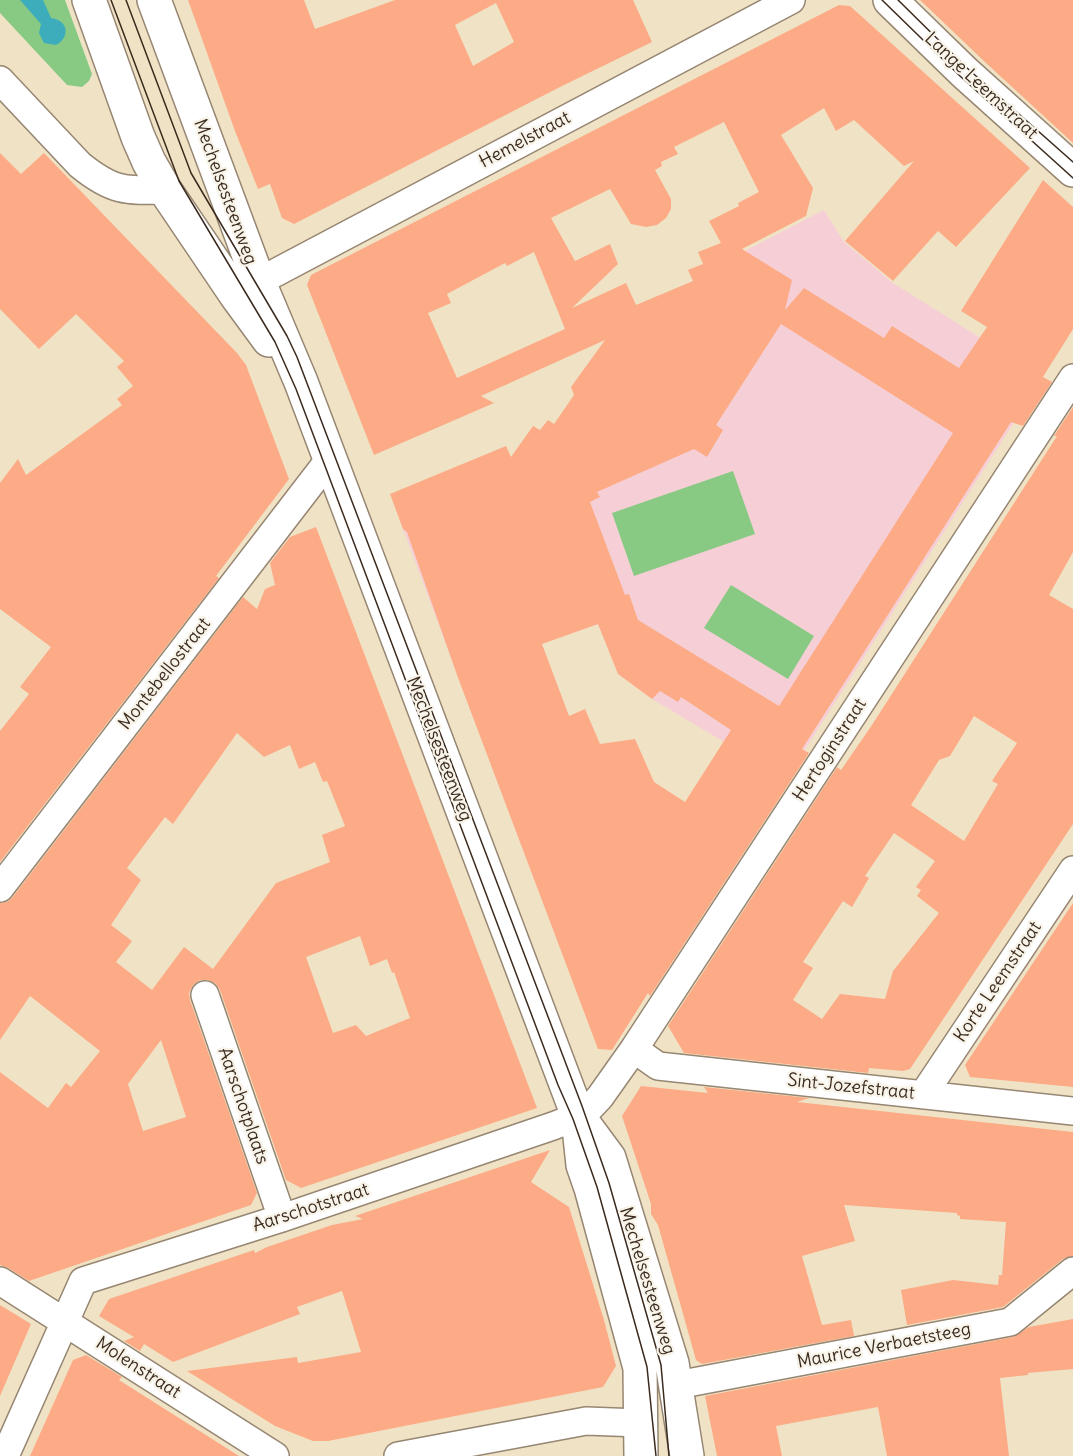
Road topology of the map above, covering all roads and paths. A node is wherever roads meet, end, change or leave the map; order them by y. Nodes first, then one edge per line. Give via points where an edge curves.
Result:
1 (89, 0) edge
2 (154, 0) edge
3 (791, 0) edge
4 (890, 0) edge
5 (0, 80) edge
6 (1073, 170) edge
7 (165, 190) junction
8 (247, 287) junction
9 (1073, 378) edge
10 (329, 460) junction
11 (1073, 870) edge
12 (0, 888) edge
13 (205, 995) dead end
14 (634, 1049) junction
15 (923, 1095) junction
16 (1073, 1111) edge
17 (578, 1116) junction
18 (282, 1218) junction
19 (1073, 1271) edge
20 (0, 1281) edge
21 (64, 1320) junction
22 (677, 1385) junction
23 (640, 1423) junction
24 (4, 1456) edge
25 (275, 1456) edge
26 (398, 1456) edge
27 (641, 1456) edge
28 (687, 1456) edge

1 - 7 main road, Mechelsesteenweg via 138,137
2 - 8 main road, Mechelsesteenweg
3 - 8 street, Hemelstraat
4 - 6 main road, Lange Leemstraat
5 - 7 street via 94,176 128,191
7 - 8 main road, Mechelsesteenweg
8 - 10 main road, Mechelsesteenweg via 301,382
9 - 14 street, Hertoginstraat
10 - 12 street, Montebellostraat
10 - 17 main road, Mechelsesteenweg
11 - 15 street, Korte Leemstraat
13 - 18 street, Aarschotplaats
14 - 15 street, Sint-Jozefstraat via 658,1066
14 - 17 street, Hertoginstraat via 600,1097
15 - 16 street, Sint-Jozefstraat
17 - 18 street, Aarschotstraat
17 - 22 main road, Mechelsesteenweg via 609,1158
17 - 23 main road, Mechelsesteenweg via 583,1165 640,1368
18 - 21 street, Aarschotstraat via 83,1281
19 - 22 street, Maurice Verbaetsteeg via 1010,1322
20 - 21 street, Molenstraat
21 - 24 street, Aarschotstraat
21 - 25 street, Molenstraat
22 - 28 main road, Mechelsesteenweg
23 - 26 street via 586,1421
23 - 27 main road, Mechelsesteenweg

